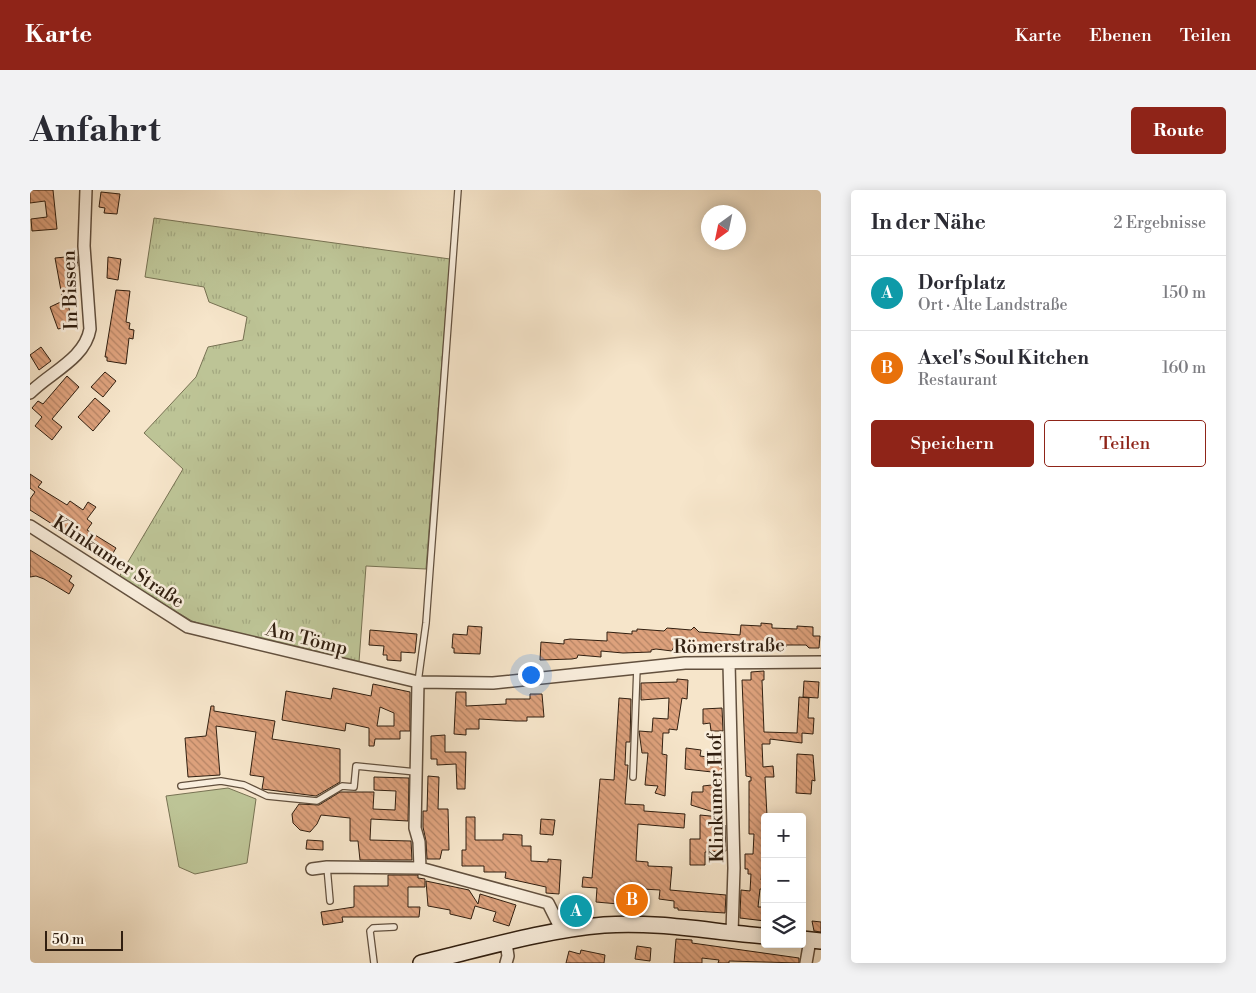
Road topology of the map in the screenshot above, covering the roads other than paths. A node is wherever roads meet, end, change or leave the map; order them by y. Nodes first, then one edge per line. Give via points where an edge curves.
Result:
1 (86, 190) edge
2 (458, 190) edge
3 (30, 393) edge
4 (30, 526) edge
5 (188, 627) joint
6 (821, 662) edge
7 (729, 663) junction
8 (637, 667) junction
9 (418, 682) junction
10 (416, 772) junction
11 (633, 777) dead end
12 (182, 786) dead end
13 (327, 867) junction
14 (420, 868) junction
15 (312, 869) dead end
16 (330, 901) dead end
17 (394, 927) dead end
18 (562, 932) junction
19 (732, 933) junction
20 (761, 936) edge
21 (811, 940) edge
22 (506, 943) junction
23 (374, 963) edge
24 (421, 963) edge
25 (506, 963) edge
26 (806, 963) edge

1 - 3 street, In Bissen via 84,246 88,340 77,354
2 - 9 lane
4 - 5 street, Klinkumer Straße
5 - 9 street, Am Tömp
6 - 7 street, Römerstraße
7 - 8 street, Römerstraße
7 - 19 street, Klinkumer Hof via 734,868
8 - 9 street, Römerstraße via 493,683
8 - 11 lane
9 - 10 street
10 - 12 lane via 356,766 354,787 342,786 317,801 267,796 244,785 221,781
10 - 14 street via 415,828
13 - 14 street
13 - 15 street
13 - 16 lane
14 - 18 street via 548,904
17 - 23 lane via 370,931
18 - 19 main road via 624,924
18 - 22 main road
19 - 20 main road
21 - 26 street
22 - 24 main road
22 - 25 street

